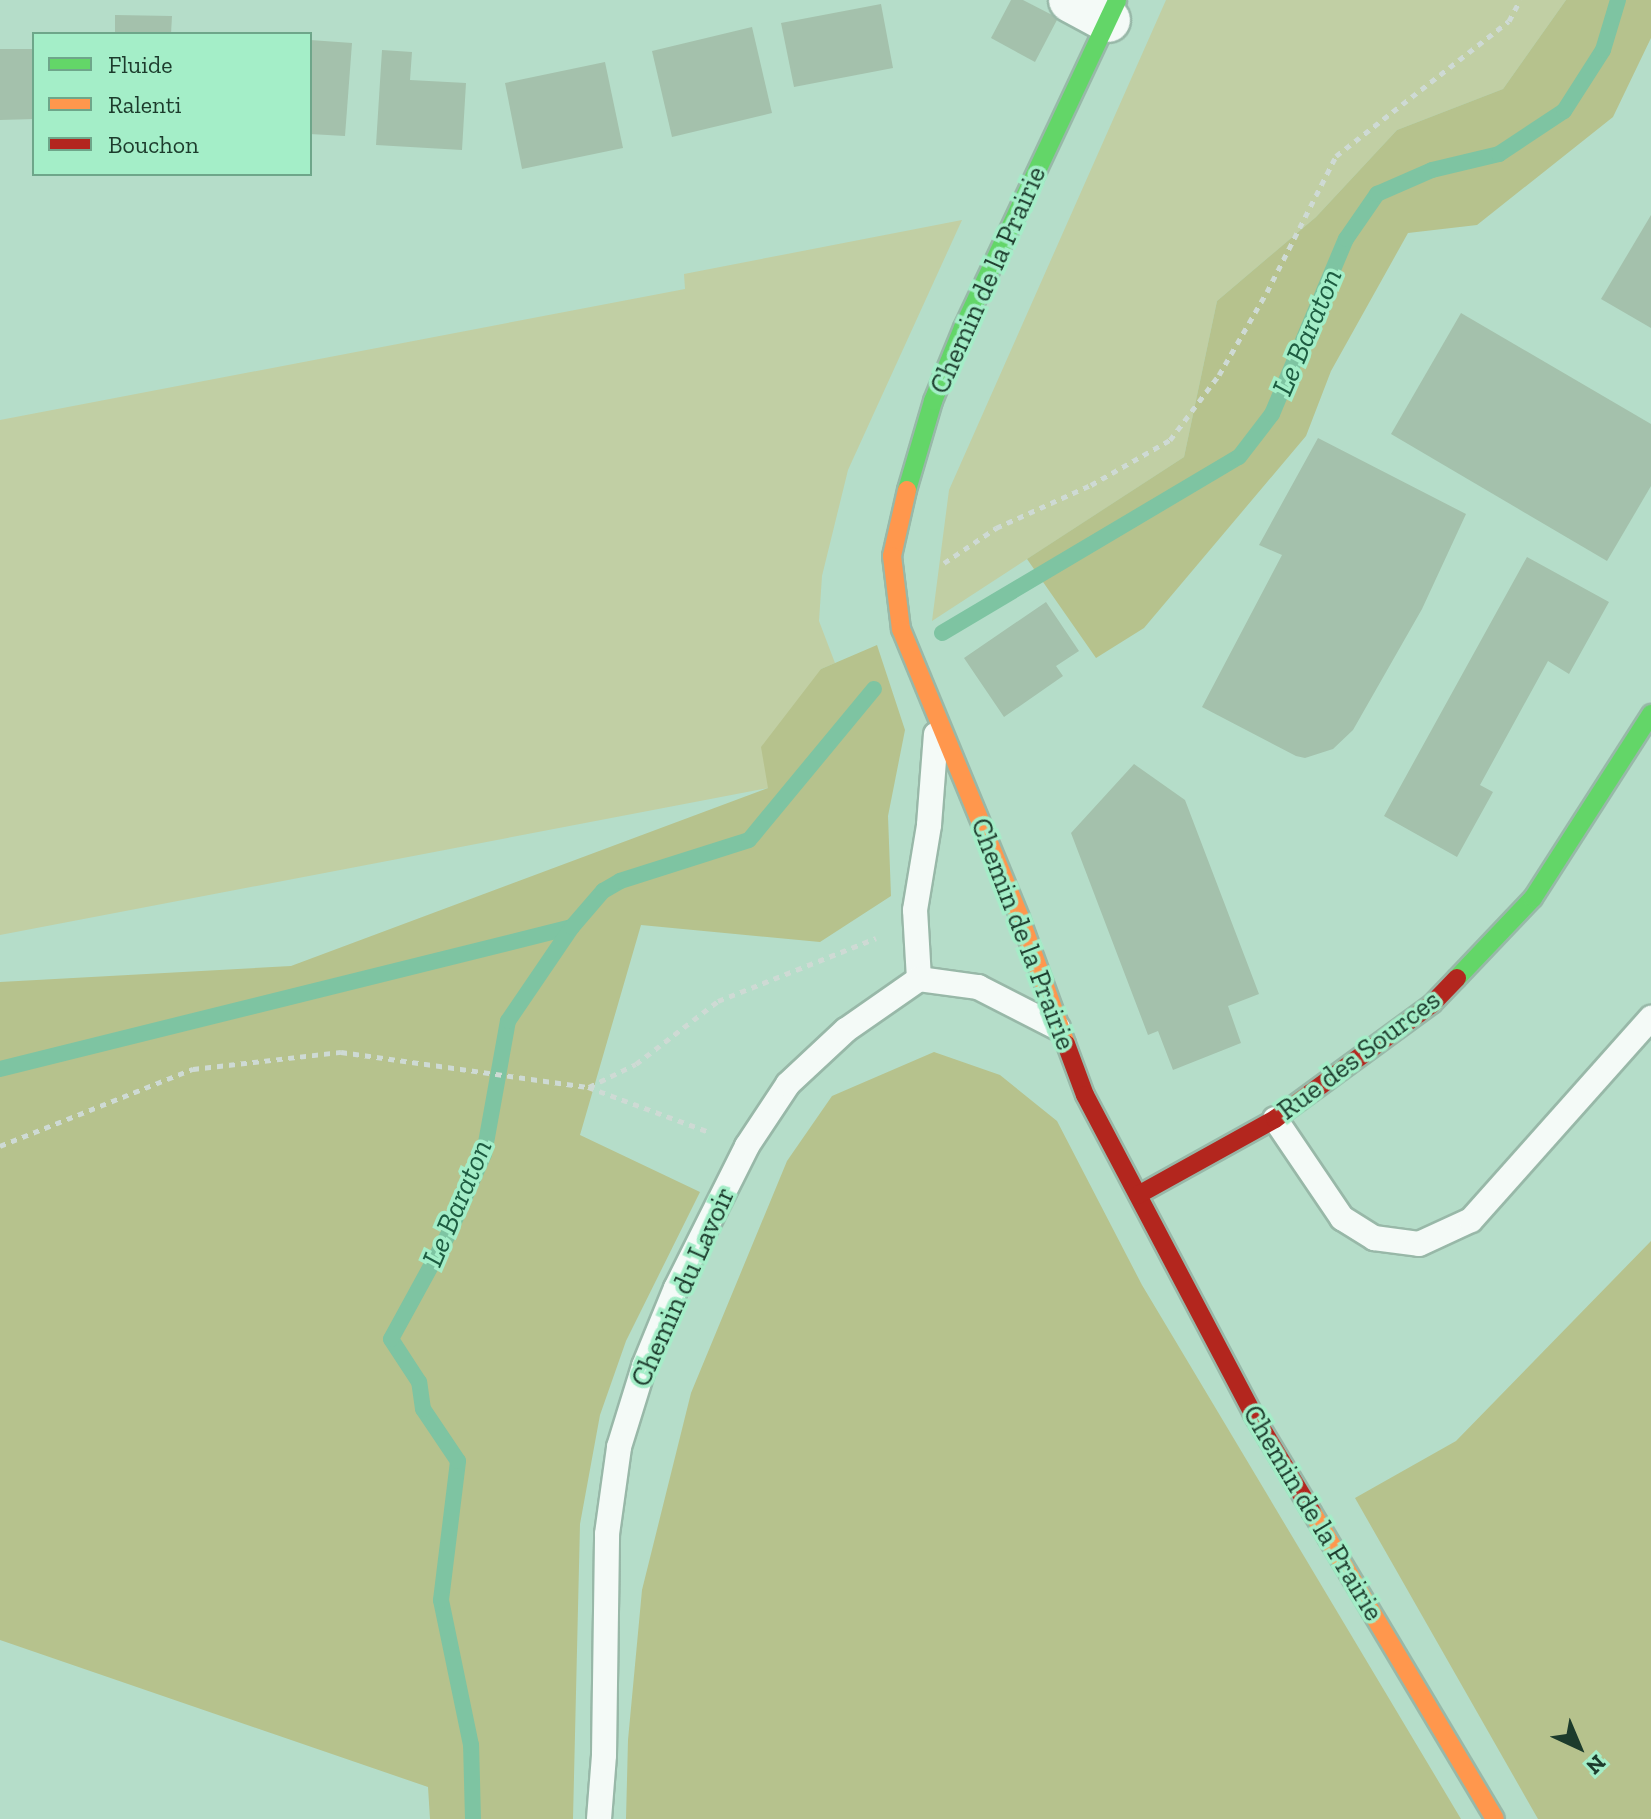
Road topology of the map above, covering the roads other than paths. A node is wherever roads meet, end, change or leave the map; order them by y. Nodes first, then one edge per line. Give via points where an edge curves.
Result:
1 (1099, 7) edge
2 (937, 711) junction
3 (1651, 714) edge
4 (919, 979) junction
5 (1651, 1018) edge
6 (1058, 1028) junction
7 (1275, 1119) junction
8 (1138, 1195) junction
9 (599, 1819) edge
10 (1495, 1819) edge

1 - 2 street, Chemin de la Prairie via 933,401 897,523 892,556 895,595 909,652
2 - 4 lane via 929,825 915,910
2 - 6 street, Chemin de la Prairie
3 - 7 street, Rue des Sources via 1533,898 1432,1004
4 - 6 lane via 978,987
4 - 9 lane, Chemin du Lavoir via 846,1030 788,1084 747,1146 676,1288 644,1366 619,1447 607,1534
5 - 7 lane via 1471,1220 1419,1244 1374,1238 1342,1218
6 - 8 street, Chemin de la Prairie via 1085,1095
7 - 8 street, Rue des Sources
8 - 10 street, Chemin de la Prairie via 1253,1414

